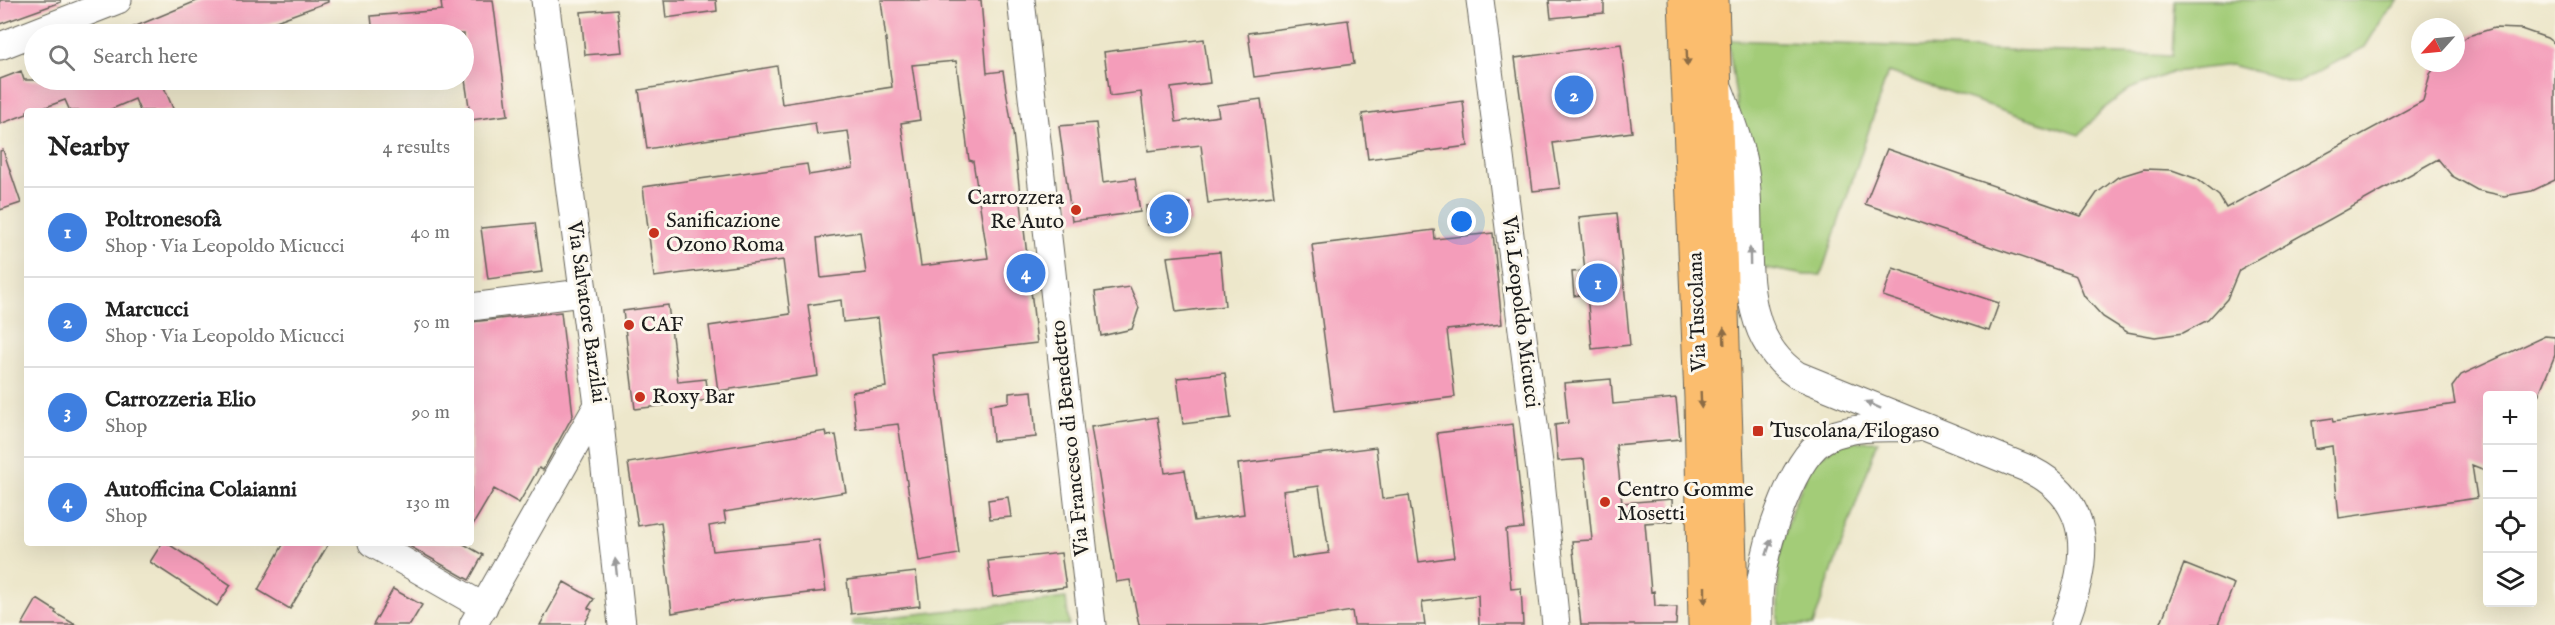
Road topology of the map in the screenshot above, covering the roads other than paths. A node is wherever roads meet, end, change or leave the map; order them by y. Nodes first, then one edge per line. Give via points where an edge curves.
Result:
1 (118, 0) edge
2 (545, 0) edge
3 (1021, 0) edge
4 (1480, 0) edge
5 (1685, 0) edge
6 (1712, 0) edge
7 (56, 24) edge
8 (24, 37) edge
9 (0, 46) edge
10 (1715, 79) junction
11 (582, 293) junction
12 (474, 307) edge
13 (598, 405) junction
14 (1926, 429) junction
15 (376, 546) edge
16 (478, 616) edge
17 (622, 625) edge
18 (1092, 625) edge
19 (1556, 625) edge
20 (1705, 625) edge
21 (1732, 625) edge
22 (1759, 625) edge
23 (2064, 625) edge

1 - 7 street
2 - 11 street, Via Salvatore Barzilai
3 - 18 street, Via Francesco di Benedetto
4 - 19 street, Via Leopoldo Micucci
5 -> 20 main road, Via Tuscolana via 1701,398
6 - 10 main road, Via Tuscolana
8 - 9 street
14 -> 10 street via 1797,375 1768,347 1751,297 1743,160
21 -> 10 main road, Via Tuscolana
11 - 12 street
11 - 13 street, Via Salvatore Barzilai
13 - 16 street
17 -> 13 street, Via Salvatore Barzilai
22 -> 14 street via 1760,579 1765,561 1790,485 1809,452 1823,440 1850,430
14 - 23 street via 2042,475 2064,497 2080,528 2084,554
15 - 16 street

